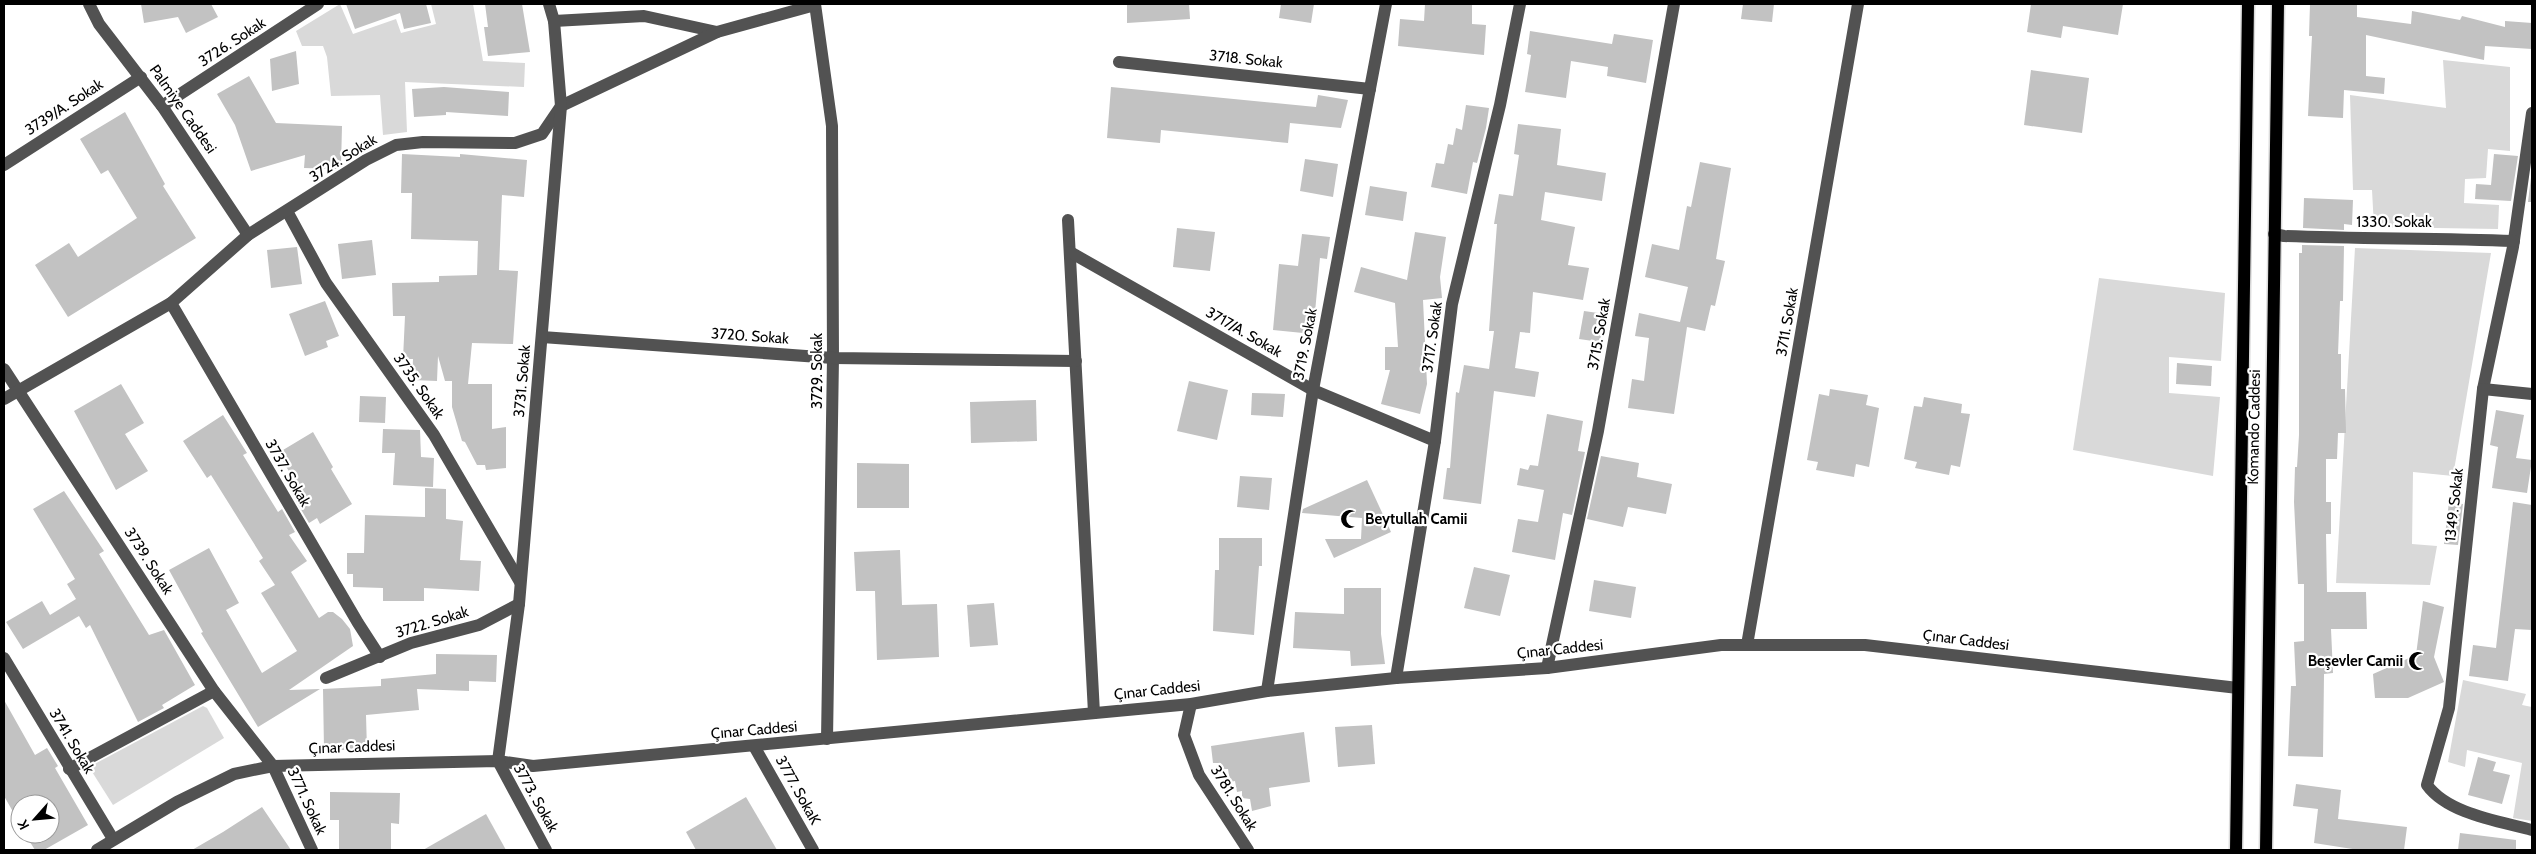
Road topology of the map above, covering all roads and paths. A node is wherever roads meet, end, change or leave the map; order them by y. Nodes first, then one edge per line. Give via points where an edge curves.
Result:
1 (89, 4) edge
2 (318, 4) edge
3 (549, 4) edge
4 (815, 4) edge
5 (1386, 4) edge
6 (1520, 4) edge
7 (1674, 4) edge
8 (1858, 4) edge
9 (2248, 4) edge
10 (2278, 4) edge
11 (554, 20) junction
12 (717, 32) junction
13 (1119, 62) dead end
14 (141, 77) junction
15 (1370, 89) junction
16 (162, 106) junction
17 (561, 106) junction
18 (2532, 113) edge
19 (4, 165) edge
20 (287, 211) junction
21 (1068, 220) dead end
22 (248, 234) junction
23 (2274, 234) junction
24 (2514, 241) junction
25 (1070, 252) junction
26 (171, 303) junction
27 (542, 337) junction
28 (833, 358) junction
29 (1076, 361) junction
30 (4, 370) edge
31 (2483, 389) junction
32 (18, 390) junction
33 (1312, 390) junction
34 (2532, 394) edge
35 (4, 399) edge
36 (1436, 441) junction
37 (520, 582) junction
38 (519, 604) junction
39 (1747, 645) junction
40 (380, 657) junction
41 (4, 658) edge
42 (1547, 668) junction
43 (326, 678) dead end
44 (1396, 678) junction
45 (2238, 688) junction
46 (214, 691) junction
47 (1267, 692) junction
48 (1191, 704) junction
49 (1094, 713) junction
50 (827, 739) junction
51 (754, 746) junction
52 (498, 761) junction
53 (273, 766) junction
54 (69, 769) junction
55 (2532, 830) edge
56 (113, 840) junction
57 (97, 850) edge
58 (312, 850) edge
59 (546, 850) edge
60 (813, 850) edge
61 (1248, 850) edge
62 (2236, 850) edge
63 (2266, 850) edge

1 - 14 street, Palmiye Caddesi via 100,24
2 - 16 street, 3726. Sokak
3 - 11 street, 3731. Sokak
4 - 12 street
4 - 28 street, 3729. Sokak via 832,126
5 - 15 street, 3719. Sokak
6 - 36 street, 3717. Sokak via 1500,105 1452,304
7 - 42 street, 3715. Sokak via 1598,431
8 - 39 street, 3711. Sokak
9 - 45 main road, Komando Caddesi
10 - 23 main road, Komando Caddesi
11 - 12 street via 644,16
11 - 17 street, 3731. Sokak
12 - 17 street
13 - 15 street, 3718. Sokak
14 - 16 street, Palmiye Caddesi
14 - 19 street, 3739/A. Sokak
15 - 33 street, 3719. Sokak
16 - 22 street, Palmiye Caddesi
17 - 20 street, 3724. Sokak via 542,134 515,143 423,142 396,145 366,160
17 - 27 street, 3731. Sokak
18 - 24 street, 1349. Sokak
20 - 22 street, 3724. Sokak
20 - 37 street, 3735. Sokak via 326,282 434,436
21 - 25 street
22 - 26 street, 3724. Sokak
23 - 24 street, 1330. Sokak via 2382,240
23 - 63 main road, Komando Caddesi
24 - 31 street, 1349. Sokak
25 - 29 street
25 - 33 street, 3717/A. Sokak
26 - 32 street, 3724. Sokak
26 - 40 street, 3737. Sokak
27 - 28 street, 3720. Sokak
27 - 37 street, 3731. Sokak
28 - 29 street, 3720. Sokak
28 - 50 street, 3729. Sokak
29 - 49 street
30 - 32 street, 3739. Sokak
31 - 34 street
31 - 55 street, 1349. Sokak via 2449,708 2427,785 2435,796 2474,815
32 - 35 street, 3724. Sokak
32 - 46 street, 3739. Sokak
33 - 36 street, 3717/A. Sokak
33 - 47 street, 3719. Sokak
36 - 44 street, 3717. Sokak
37 - 38 street, 3731. Sokak
38 - 40 street, 3722. Sokak via 479,625 411,643
38 - 52 street, 3731. Sokak
39 - 42 street, Çınar Caddesi via 1720,645
39 - 45 street, Çınar Caddesi via 1865,645
40 - 43 street, 3722. Sokak
41 - 54 street, 3741. Sokak
42 - 44 street, Çınar Caddesi
44 - 47 street, Çınar Caddesi
45 - 62 main road, Komando Caddesi
46 - 53 street, 3739. Sokak
46 - 54 street
47 - 48 street, Çınar Caddesi
48 - 49 street, Çınar Caddesi
48 - 61 street, 3781. Sokak via 1184,735 1199,775
49 - 50 street, Çınar Caddesi
50 - 51 street, Çınar Caddesi
51 - 52 street, Çınar Caddesi via 533,766
51 - 60 street, 3777. SokaK
52 - 53 street, Çınar Caddesi
52 - 59 street, 3773. Sokak
53 - 56 street, Çınar Caddesi via 234,774 177,802
53 - 58 street, 3771. Sokak
54 - 56 street, 3741. Sokak
56 - 57 street, Çınar Caddesi

